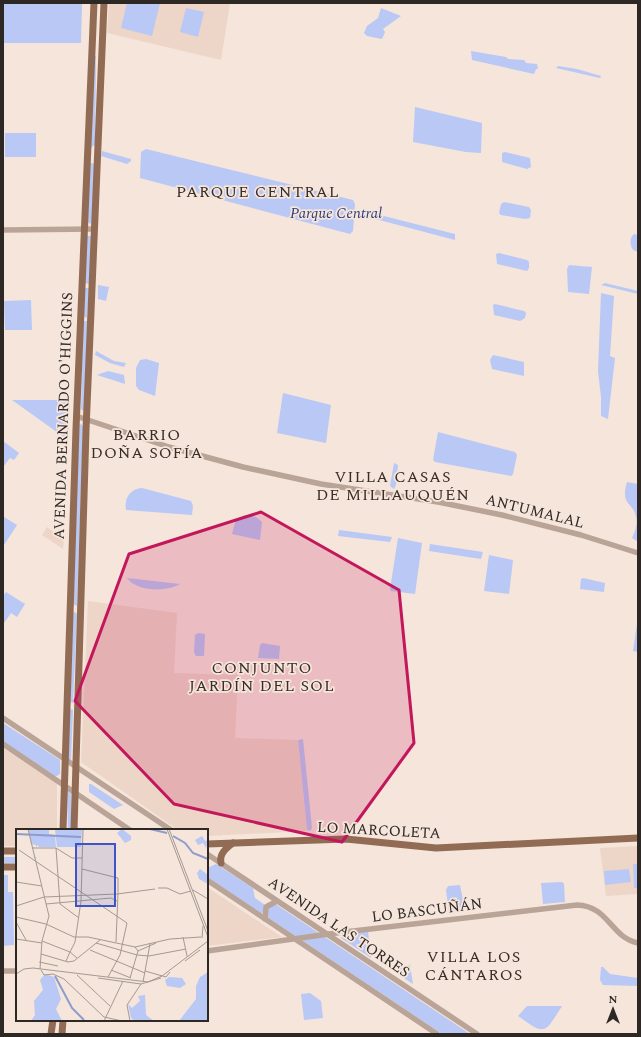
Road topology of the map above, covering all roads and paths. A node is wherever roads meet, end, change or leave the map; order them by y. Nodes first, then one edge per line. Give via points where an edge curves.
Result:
1 (94, 3) edge
2 (104, 3) edge
3 (91, 53) junction
4 (101, 63) junction
5 (3, 230) edge
6 (84, 230) junction
7 (94, 230) junction
8 (82, 284) junction
9 (92, 290) junction
10 (80, 318) junction
11 (90, 319) junction
12 (76, 416) junction
13 (86, 419) junction
14 (638, 552) edge
15 (69, 612) junction
16 (80, 612) junction
17 (67, 672) junction
18 (78, 672) junction
19 (3, 718) edge
20 (3, 744) edge
21 (64, 759) junction
22 (74, 766) junction
23 (64, 784) junction
24 (74, 791) junction
25 (63, 829) edge
26 (74, 829) edge
27 (129, 829) edge
28 (169, 829) edge
29 (638, 838) edge
30 (235, 843) junction
31 (209, 845) edge
32 (3, 851) edge
33 (16, 851) edge
34 (208, 855) edge
35 (221, 863) junction
36 (3, 867) edge
37 (16, 867) edge
38 (208, 881) edge
39 (277, 901) junction
40 (265, 919) junction
41 (327, 934) junction
42 (296, 939) junction
43 (638, 943) edge
44 (208, 951) edge
45 (3, 971) edge
46 (16, 971) edge
47 (53, 1021) edge
48 (63, 1021) edge
49 (51, 1034) edge
50 (62, 1034) edge
51 (437, 1034) edge
52 (477, 1034) edge

1 - 3 main road, AVENIDA BERNARDO O'HIGGINS
2 - 4 main road, AVENIDA BERNARDO O'HIGGINS
3 - 4 main road via 98,56
3 - 6 main road, AVENIDA BERNARDO O'HIGGINS
4 - 7 main road, AVENIDA BERNARDO O'HIGGINS
5 - 6 street
6 - 7 street
6 - 8 main road, AVENIDA BERNARDO O'HIGGINS
7 - 9 main road, AVENIDA BERNARDO O'HIGGINS
8 - 9 main road
8 - 10 main road, AVENIDA BERNARDO O'HIGGINS
9 - 11 main road, AVENIDA BERNARDO O'HIGGINS
10 - 11 main road
10 - 12 main road, AVENIDA BERNARDO O'HIGGINS
11 - 13 main road, AVENIDA BERNARDO O'HIGGINS
12 - 13 street, ANTUMALAL
12 - 15 main road, AVENIDA BERNARDO O'HIGGINS
13 - 14 street, ANTUMALAL via 169,447 242,467 321,484 502,515 576,533
13 - 16 main road, AVENIDA BERNARDO O'HIGGINS
15 - 16 main road
15 - 17 main road, AVENIDA BERNARDO O'HIGGINS
16 - 18 main road, AVENIDA BERNARDO O'HIGGINS
17 - 18 main road
17 - 21 main road, AVENIDA BERNARDO O'HIGGINS
18 - 22 main road, AVENIDA BERNARDO O'HIGGINS
19 - 21 street
20 - 23 street
21 - 22 street
21 - 23 main road, AVENIDA BERNARDO O'HIGGINS
22 - 24 main road, AVENIDA BERNARDO O'HIGGINS
22 - 28 street
23 - 24 street
23 - 25 main road, AVENIDA BERNARDO O'HIGGINS
24 - 26 main road, AVENIDA BERNARDO O'HIGGINS
24 - 27 street
29 - 30 main road, LO MARCOLETA via 436,848 346,838
30 - 31 main road, LO MARCOLETA
30 - 35 main road via 221,854
32 - 33 main road
34 - 35 street, AVENIDA LAS TORRES
35 - 39 street, AVENIDA LAS TORRES
36 - 37 main road
38 - 40 street
39 - 40 street via 266,907
39 - 41 street, AVENIDA LAS TORRES
40 - 42 street
41 - 42 street, LO BASCUÑÁN
41 - 43 street, LO BASCUÑÁN via 581,905 599,911 623,936
41 - 52 street, AVENIDA LAS TORRES
42 - 44 street, LO BASCUÑÁN
42 - 51 street
45 - 46 street
47 - 49 main road
48 - 50 main road

